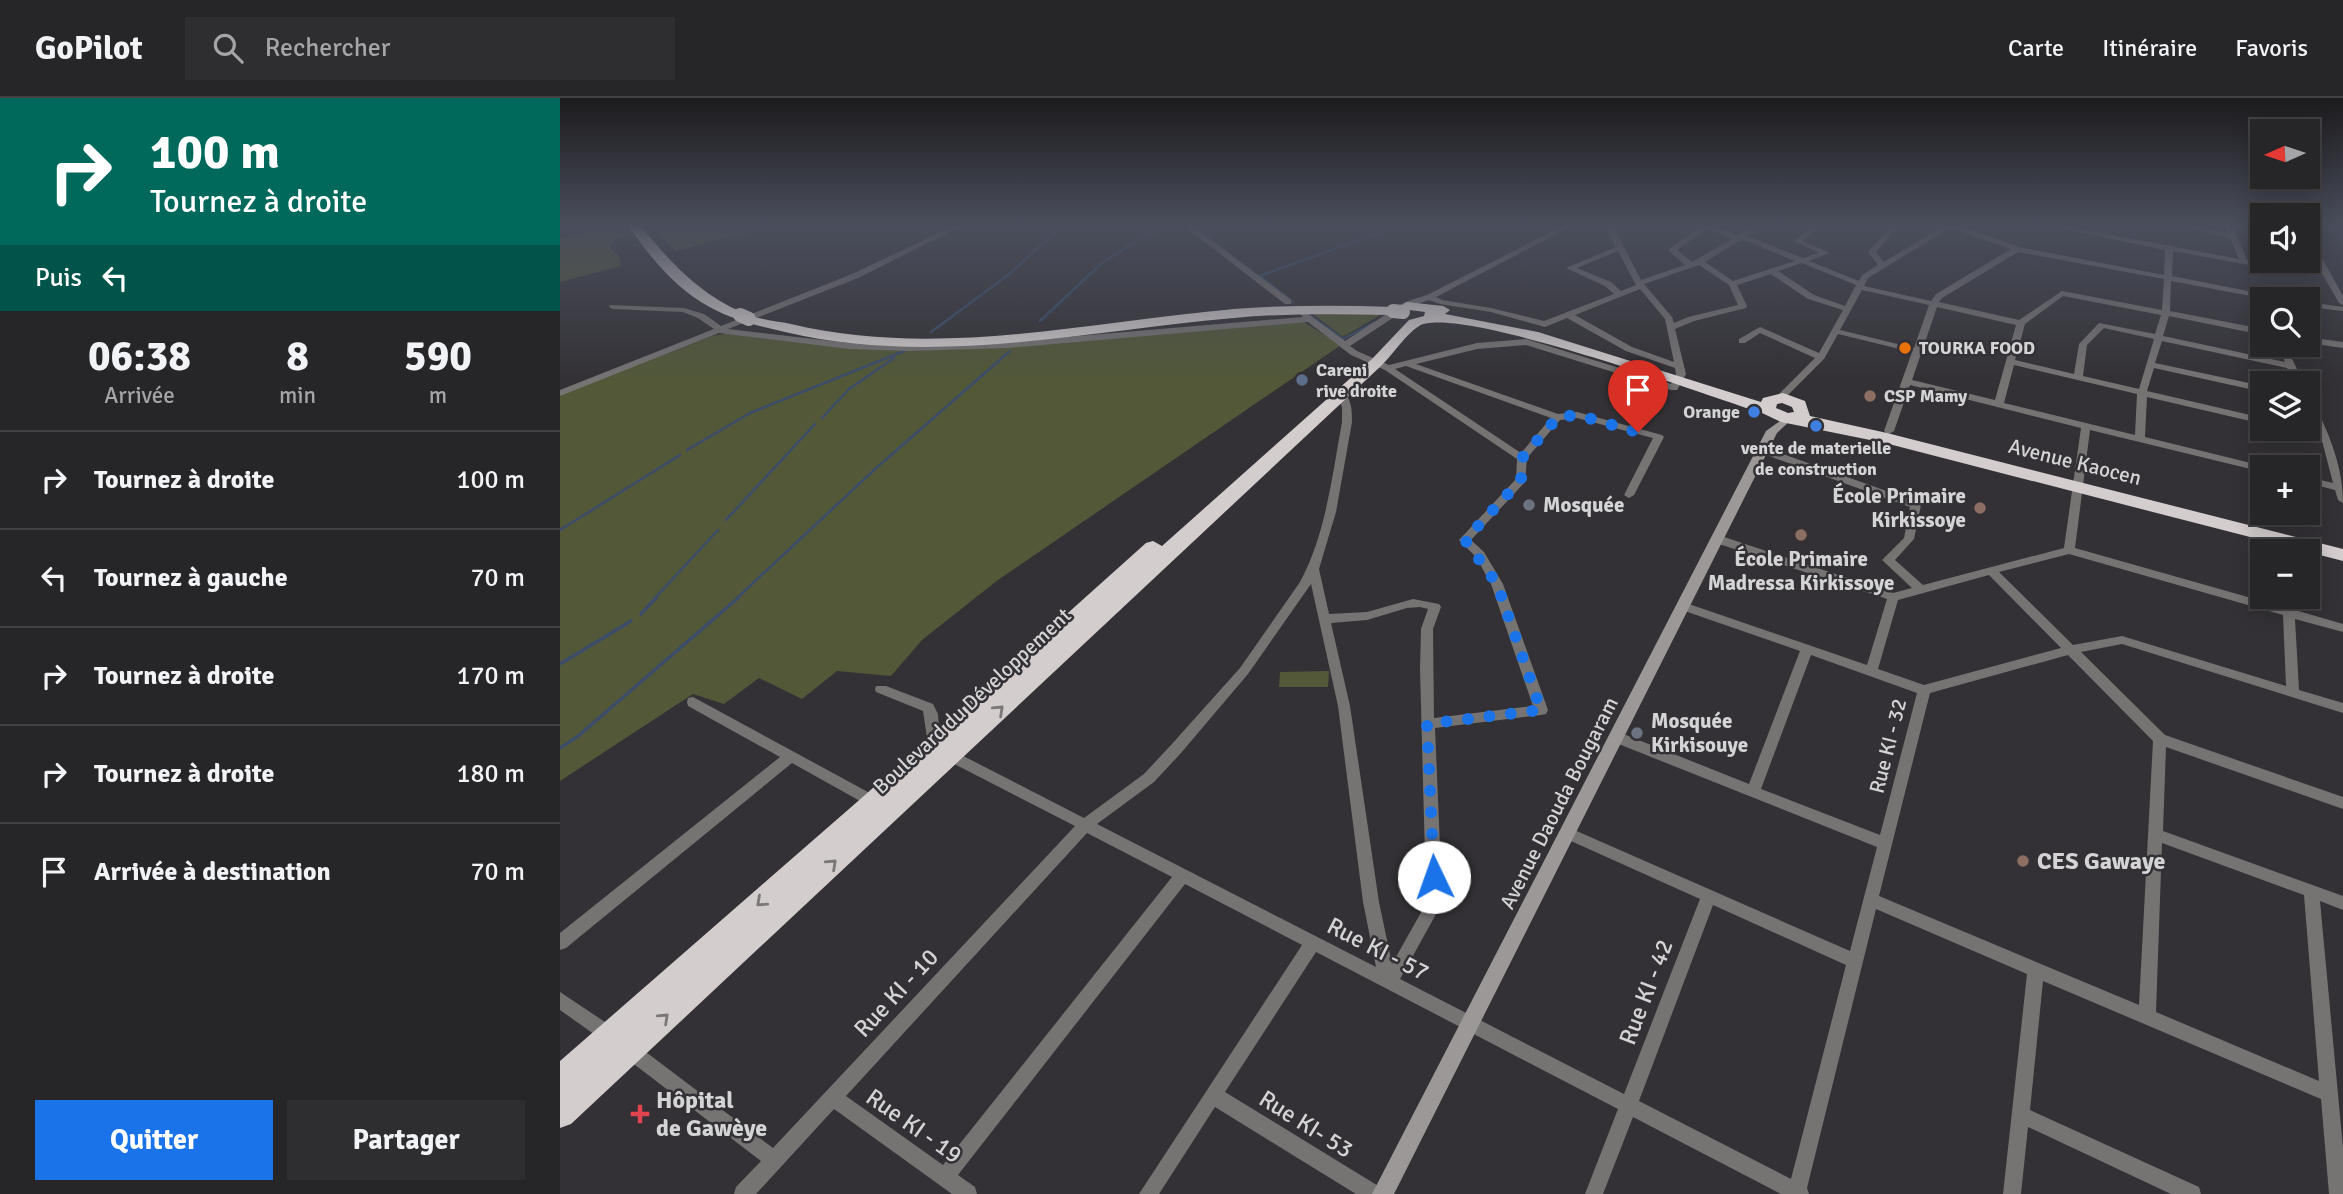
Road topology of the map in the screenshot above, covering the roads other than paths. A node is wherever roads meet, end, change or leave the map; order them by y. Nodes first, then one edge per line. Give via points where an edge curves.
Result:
1 (679, 277) edge
2 (851, 277) edge
3 (1255, 277) edge
4 (1469, 277) edge
5 (1592, 277) edge
6 (1636, 277) edge
7 (1657, 277) edge
8 (1722, 277) edge
9 (1753, 277) edge
10 (1781, 277) edge
11 (1841, 277) edge
12 (1868, 277) edge
13 (1970, 277) edge
14 (2158, 277) edge
15 (2329, 277) edge
16 (2167, 279) junction
17 (1640, 284) junction
18 (1732, 284) junction
19 (1859, 285) junction
20 (2250, 294) edge
21 (1620, 295) junction
22 (1430, 297) junction
23 (1288, 302) dead end
24 (1934, 303) junction
25 (2343, 303) edge
26 (2320, 306) edge
27 (612, 307) dead end
28 (1847, 309) junction
29 (2343, 309) edge
30 (1405, 311) junction
31 (2166, 312) junction
32 (1568, 315) junction
33 (1307, 316) joint
34 (2021, 323) junction
35 (1672, 327) junction
36 (2250, 329) edge
37 (722, 331) junction
38 (1835, 331) junction
39 (2158, 337) junction
40 (1742, 341) dead end
41 (2320, 342) edge
42 (1345, 345) junction
43 (2343, 345) edge
44 (1917, 351) junction
45 (2287, 357) edge
46 (1821, 358) junction
47 (2011, 362) junction
48 (1376, 363) junction
49 (1405, 363) junction
50 (2150, 364) junction
51 (2291, 366) junction
52 (2294, 371) edge
53 (1680, 374) junction
54 (2078, 378) junction
55 (1906, 381) junction
56 (2250, 386) edge
57 (560, 393) edge
58 (2142, 393) junction
59 (1341, 394) junction
60 (1999, 404) junction
61 (1782, 411) junction
62 (1558, 417) junction
63 (1307, 418) junction
64 (2250, 418) edge
65 (2320, 424) edge
66 (2086, 426) junction
67 (1889, 431) junction
68 (2320, 434) edge
69 (2326, 435) junction
70 (2140, 439) junction
71 (1762, 450) junction
72 (2331, 450) junction
73 (2343, 453) edge
74 (1522, 458) junction
75 (2250, 466) edge
76 (2079, 483) junction
77 (2320, 483) edge
78 (2340, 488) junction
79 (1629, 495) dead end
80 (2343, 500) edge
81 (1717, 539) junction
82 (2262, 539) edge
83 (2343, 547) edge
84 (2069, 550) junction
85 (2320, 551) edge
86 (2343, 555) edge
87 (1313, 569) junction
88 (1991, 571) junction
89 (1922, 590) junction
90 (1893, 597) junction
91 (1682, 606) junction
92 (2289, 609) edge
93 (2289, 612) junction
94 (1324, 619) junction
95 (2343, 628) edge
96 (1807, 649) junction
97 (2070, 650) junction
98 (1871, 671) junction
99 (881, 689) dead end
100 (1924, 690) junction
101 (2293, 692) junction
102 (694, 702) dead end
103 (2343, 708) edge
104 (1427, 724) junction
105 (1616, 737) junction
106 (2160, 738) junction
107 (942, 751) junction
108 (791, 756) junction
109 (1753, 792) junction
110 (874, 802) junction
111 (2343, 803) edge
112 (1085, 824) junction
113 (1567, 833) junction
114 (2155, 834) junction
115 (1885, 844) junction
116 (1183, 876) junction
117 (2311, 891) junction
118 (1709, 896) junction
119 (1871, 900) junction
120 (2343, 903) edge
121 (1312, 942) junction
122 (560, 943) edge
123 (1855, 961) junction
124 (2036, 970) junction
125 (1388, 981) junction
126 (560, 1000) edge
127 (2147, 1017) junction
128 (1469, 1023) junction
129 (610, 1036) junction
130 (629, 1050) junction
131 (560, 1081) edge
132 (2329, 1094) junction
133 (1213, 1095) junction
134 (832, 1097) junction
135 (1628, 1105) junction
136 (560, 1113) edge
137 (2021, 1115) junction
138 (774, 1160) junction
139 (2339, 1169) edge
140 (944, 1177) junction
141 (1797, 1193) edge
142 (743, 1194) edge
143 (968, 1194) edge
144 (1148, 1194) edge
145 (1373, 1194) edge
146 (1383, 1194) edge
147 (1594, 1194) edge
148 (2012, 1194) edge
149 (2192, 1194) edge
150 (2338, 1194) edge

1 - 30 highway via 703,298 804,332 921,339 1295,310
2 - 37 street
3 - 23 street
4 - 22 street
5 - 21 street
6 - 17 street
7 - 17 street
8 - 18 street
9 - 18 street
10 - 28 street via 1811,297
11 - 19 street
12 - 19 street, Avenue Daouda Bougaram
13 - 24 street
14 - 16 street
15 - 25 street
16 - 20 street
16 - 31 street
17 - 21 street
17 - 35 street via 1655,298
18 - 35 street via 1743,306
19 - 24 street
19 - 28 street, Avenue Daouda Bougaram
21 - 32 street
22 - 32 street via 1546,324
22 - 42 street via 1408,304
24 - 34 street
24 - 44 street
26 - 29 street
27 - 37 street via 684,310
28 - 38 street, Avenue Daouda Bougaram
30 - 48 highway, Boulevard du Développement
30 - 53 highway, Avenue Kaocen via 1533,335
30 - 53 highway, Avenue Kaocen via 1460,313 1553,334
31 - 34 street via 2065,293
31 - 36 street
31 - 39 street
32 - 53 street
33 - 37 street via 952,348 849,346
33 - 42 street
34 - 47 street
35 - 53 street
37 - 57 street
38 - 44 street
38 - 46 street, Avenue Daouda Bougaram
39 - 50 street
39 - 51 street
39 - 54 street via 2100,326 2082,344
40 - 46 street via 1760,330
41 - 43 street
42 - 48 street
44 - 55 street
45 - 51 street
46 - 61 street, Avenue Daouda Bougaram
47 - 54 street
47 - 60 street
48 - 49 street
48 - 59 highway, Boulevard du Développement
48 - 63 highway, Boulevard du Développement
48 - 74 street
49 - 53 street via 1477,346 1526,342 1674,388
49 - 62 street
50 - 56 street
50 - 58 street
51 - 52 street
53 - 61 highway, Avenue Kaocen
54 - 58 street
55 - 60 street
55 - 67 street
58 - 64 street
58 - 70 street
59 - 63 highway, Boulevard du Développement
59 - 87 street via 1347,407 1344,440 1331,512
60 - 66 street
61 - 67 highway, Avenue Kaocen
61 - 71 street, Avenue Daouda Bougaram
61 - 76 highway, Avenue Kaocen
62 - 74 street
62 - 79 street via 1577,415 1659,437
63 - 107 highway, Boulevard du Développement
65 - 69 street
66 - 70 street
66 - 76 street
67 - 76 highway, Avenue Kaocen
68 - 69 street
69 - 72 street
70 - 75 street
71 - 81 street, Avenue Daouda Bougaram
71 - 89 street via 1916,505 1909,539 1888,560
72 - 73 street
72 - 78 street
74 - 104 street via 1521,480 1465,540 1497,584 1541,710
76 - 82 highway, Avenue Kaocen
76 - 83 highway, Avenue Kaocen
76 - 84 street
77 - 78 street
78 - 80 street
81 - 90 street
81 - 91 street, Avenue Daouda Bougaram
84 - 88 street
84 - 93 street
85 - 86 highway, Avenue Kaocen
87 - 94 street
87 - 112 street, Rue KI - 10 via 1266,641 1185,739 1149,779
88 - 89 street
88 - 97 street
89 - 90 street
90 - 98 street
91 - 96 street
91 - 105 street, Avenue Daouda Bougaram
92 - 93 street
93 - 95 street
93 - 101 street
94 - 104 street via 1381,613 1412,602 1435,606 1427,629
94 - 125 street via 1345,706 1371,902
96 - 98 street
96 - 109 street
97 - 100 street, Rue KI - 32
97 - 101 street, Rue KI - 32 via 2129,641
97 - 106 street
98 - 100 street
99 - 107 street via 928,708
100 - 115 street, Rue KI - 32
101 - 103 street, Rue KI - 32
102 - 108 street
104 - 125 street via 1434,894 1430,911
105 - 109 street
105 - 113 street, Avenue Daouda Bougaram
106 - 111 street
106 - 114 street
107 - 110 highway, Boulevard du Développement
107 - 112 street, Rue KI - 57
130 -> 107 highway, Boulevard du Développement
108 - 110 street
108 - 122 street
109 - 115 street
110 -> 129 highway, Boulevard du Développement
112 - 116 street, Rue KI - 57
112 - 134 street, Rue KI - 10
113 - 118 street
113 - 128 street, Avenue Daouda Bougaram
114 - 117 street
114 - 127 street
115 - 119 street, Rue KI - 32
116 - 121 street, Rue KI - 57
116 - 140 street
117 - 120 street
117 - 132 street
118 - 123 street
118 - 135 street, Rue KI - 42
119 - 123 street, Rue KI - 32
119 - 124 street
121 - 125 street, Rue KI - 57
121 - 133 street
123 - 141 street, Rue KI - 32
124 - 127 street
124 - 137 street
125 - 128 street, Rue KI - 57
126 - 129 street
127 - 132 street
128 - 135 street, Rue KI - 57
128 - 146 street, Avenue Daouda Bougaram
129 - 130 street
129 - 131 highway, Boulevard du Développement
130 - 136 highway, Boulevard du Développement
130 - 138 street
132 - 139 street
133 - 144 street
133 - 145 street, Rue KI- 53
134 - 138 street, Rue KI - 10
134 - 140 street, Rue KI - 19
135 - 141 street, Rue KI - 57
135 - 147 street, Rue KI - 42
137 - 148 street
137 - 149 street
138 - 142 street, Rue KI - 10
139 - 150 street
140 - 143 street, Rue KI - 19

